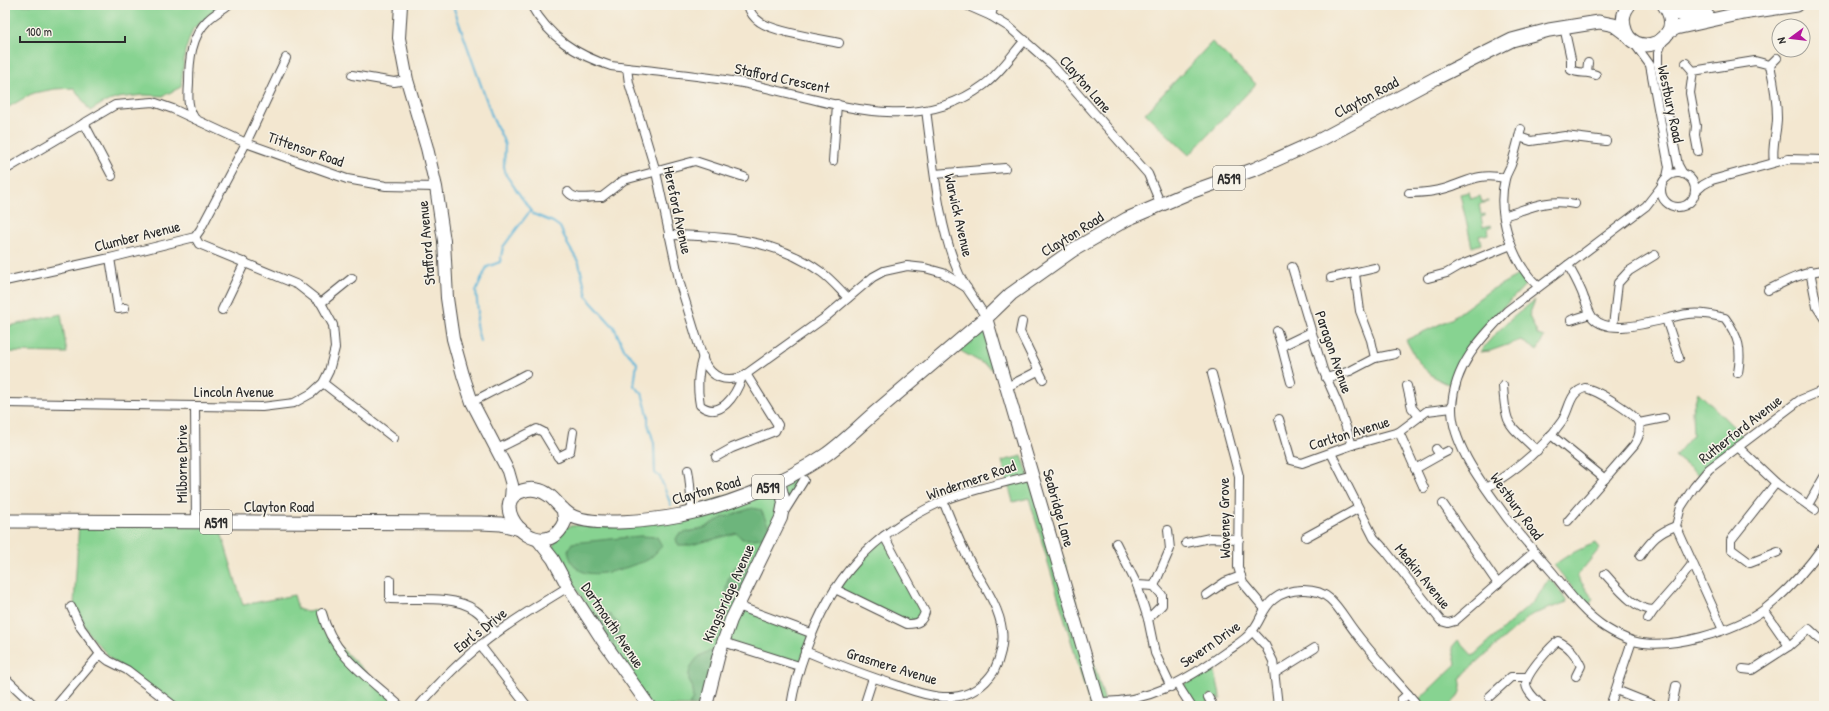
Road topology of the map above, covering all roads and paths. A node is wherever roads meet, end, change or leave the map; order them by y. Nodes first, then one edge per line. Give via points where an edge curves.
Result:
1 (228, 5) edge
2 (401, 5) edge
3 (531, 5) edge
4 (748, 5) edge
5 (966, 5) edge
6 (994, 5) edge
7 (1797, 5) edge
8 (1628, 6) edge
9 (1666, 8) edge
10 (1743, 13) junction
11 (991, 16) junction
12 (1599, 22) junction
13 (1564, 27) junction
14 (1666, 35) junction
15 (1630, 37) junction
16 (1025, 40) junction
17 (839, 43) dead end
18 (286, 58) dead end
19 (1777, 58) dead end
20 (1686, 63) dead end
21 (1770, 65) junction
22 (626, 68) junction
23 (1693, 71) junction
24 (352, 75) dead end
25 (1596, 75) dead end
26 (407, 80) junction
27 (188, 102) junction
28 (837, 104) junction
29 (174, 109) junction
30 (926, 110) junction
31 (196, 119) junction
32 (84, 123) junction
33 (1606, 141) dead end
34 (246, 143) junction
35 (1698, 151) dead end
36 (1824, 160) edge
37 (833, 161) dead end
38 (1774, 162) junction
39 (1004, 168) dead end
40 (5, 170) edge
41 (656, 172) junction
42 (935, 174) junction
43 (1683, 174) junction
44 (112, 176) dead end
45 (1667, 176) junction
46 (744, 177) dead end
47 (1505, 178) junction
48 (1691, 179) junction
49 (1712, 180) junction
50 (436, 187) junction
51 (1661, 187) junction
52 (568, 192) dead end
53 (1695, 192) junction
54 (1409, 193) dead end
55 (1575, 204) dead end
56 (1667, 204) junction
57 (1161, 205) junction
58 (1646, 206) junction
59 (1504, 216) junction
60 (669, 235) junction
61 (194, 237) junction
62 (1510, 245) junction
63 (1655, 255) dead end
64 (110, 258) junction
65 (245, 262) junction
66 (955, 263) junction
67 (1568, 265) junction
68 (1292, 267) dead end
69 (1375, 268) dead end
70 (1824, 270) edge
71 (1810, 272) junction
72 (943, 273) junction
73 (1355, 274) junction
74 (352, 278) dead end
75 (1331, 278) dead end
76 (1428, 278) dead end
77 (5, 281) edge
78 (1538, 286) junction
79 (967, 288) junction
80 (1768, 290) dead end
81 (848, 298) junction
82 (321, 303) junction
83 (125, 308) dead end
84 (222, 310) dead end
85 (1590, 314) junction
86 (986, 318) junction
87 (1824, 318) edge
88 (1666, 319) junction
89 (1571, 320) dead end
90 (1022, 322) dead end
91 (1613, 326) junction
92 (1277, 331) dead end
93 (1311, 332) junction
94 (1282, 346) junction
95 (1395, 354) dead end
96 (703, 357) junction
97 (1375, 358) junction
98 (1679, 358) dead end
99 (1038, 371) junction
100 (1738, 373) dead end
101 (526, 374) dead end
102 (1212, 374) dead end
103 (744, 376) junction
104 (1326, 378) junction
105 (1043, 379) dead end
106 (1291, 382) dead end
107 (323, 383) junction
108 (1407, 386) dead end
109 (1503, 386) dead end
110 (1007, 387) junction
111 (1824, 390) edge
112 (472, 402) junction
113 (5, 403) edge
114 (195, 406) junction
115 (1452, 408) junction
116 (1419, 416) junction
117 (1664, 418) dead end
118 (1279, 419) dead end
119 (1639, 423) junction
120 (572, 432) dead end
121 (1399, 432) junction
122 (1551, 435) junction
123 (394, 438) dead end
124 (1352, 445) junction
125 (1738, 447) junction
126 (497, 449) junction
127 (1448, 451) dead end
128 (1537, 451) junction
129 (1331, 453) junction
130 (716, 456) dead end
131 (1416, 469) junction
132 (688, 470) dead end
133 (508, 471) junction
134 (1033, 474) junction
135 (1824, 476) edge
136 (1605, 479) junction
137 (804, 480) dead end
138 (1776, 483) junction
139 (774, 484) junction
140 (1424, 488) dead end
141 (1486, 488) junction
142 (532, 489) junction
143 (511, 501) junction
144 (943, 501) junction
145 (1808, 505) junction
146 (563, 509) junction
147 (1357, 509) junction
148 (1444, 509) dead end
149 (1815, 510) dead end
150 (693, 512) junction
151 (1569, 516) dead end
152 (780, 518) junction
153 (5, 521) edge
154 (196, 522) junction
155 (599, 522) junction
156 (481, 523) junction
157 (1676, 526) junction
158 (520, 529) junction
159 (1168, 530) dead end
160 (559, 532) junction
161 (884, 536) junction
162 (1306, 537) dead end
163 (1239, 539) junction
164 (538, 540) junction
165 (1116, 543) dead end
166 (1186, 543) dead end
167 (1824, 545) edge
168 (1534, 552) junction
169 (1778, 552) dead end
170 (1640, 556) dead end
171 (553, 559) junction
172 (1693, 563) junction
173 (1605, 574) dead end
174 (1241, 576) junction
175 (390, 580) dead end
176 (1498, 584) junction
177 (1137, 585) junction
178 (1154, 586) junction
179 (568, 587) junction
180 (835, 589) junction
181 (1206, 595) dead end
182 (738, 606) junction
183 (71, 608) dead end
184 (1264, 608) junction
185 (1654, 610) junction
186 (1764, 610) junction
187 (322, 614) dead end
188 (1648, 618) dead end
189 (1148, 619) junction
190 (1724, 630) junction
191 (1252, 631) junction
192 (496, 633) junction
193 (811, 633) junction
194 (1632, 641) junction
195 (723, 642) junction
196 (1824, 643) edge
197 (480, 645) junction
198 (1789, 646) junction
199 (1315, 648) dead end
200 (806, 651) junction
201 (100, 654) junction
202 (799, 666) junction
203 (1742, 669) dead end
204 (1274, 673) junction
205 (1576, 676) dead end
206 (1526, 677) junction
207 (5, 678) edge
208 (873, 678) junction
209 (1174, 685) junction
210 (1676, 686) dead end
211 (1616, 690) junction
212 (1408, 694) junction
213 (1208, 697) dead end
214 (1489, 697) dead end
215 (1401, 700) dead end
216 (1415, 702) dead end
217 (1100, 704) edge
218 (1215, 705) edge
219 (35, 706) edge
220 (56, 706) edge
221 (174, 706) edge
222 (400, 706) edge
223 (419, 706) edge
224 (527, 706) edge
225 (649, 706) edge
226 (706, 706) edge
227 (791, 706) edge
228 (864, 706) edge
229 (1191, 706) edge
230 (1278, 706) edge
231 (1542, 706) edge
232 (1610, 706) edge
233 (1656, 706) edge
234 (1672, 706) edge

1 - 27 street via 208,20 198,33 189,57
2 - 26 street, Stafford Avenue via 399,38
3 - 22 street, Stafford Crescent via 553,35 571,50 595,61
4 - 17 street via 753,17 762,24
5 - 11 street, Clayton Lane
6 - 11 street
7 - 10 main road, Clayton Road / A519
8 - 12 main road, Clayton Road / A519 via 1615,16
8 - 15 main road, Clayton Road / A519 via 1623,21
9 - 10 main road, Clayton Road / A519 via 1683,15 1694,16
9 - 14 main road, Clayton Road / A519 via 1671,24
10 - 14 main road, Clayton Road / A519 via 1676,28
11 - 16 street, Clayton Lane
12 - 13 main road, Clayton Road / A519
12 - 15 main road, Clayton Road / A519 via 1614,25
13 - 25 street via 1571,70 1577,73 1587,67
13 - 57 main road, Clayton Road / A519 via 1512,40 1320,140 1255,169
14 - 15 main road, Clayton Road / A519 via 1655,44 1647,45
14 - 43 street, Westbury Road via 1658,53 1658,64 1678,165
15 - 45 street, Westbury Road via 1650,65 1670,167
16 - 30 street, Stafford Crescent via 984,85 951,103
16 - 57 street, Clayton Lane via 1053,66 1148,174
18 - 34 street, Clumber Avenue
19 - 21 street
20 - 23 street
21 - 23 street via 1755,61
21 - 38 street via 1777,119 1772,152
22 - 28 street, Stafford Crescent via 716,78
22 - 41 street, Hereford Avenue
23 - 35 street via 1690,93
24 - 26 street via 394,82
26 - 50 street, Stafford Avenue
27 - 29 street
27 - 31 street
28 - 30 street, Stafford Crescent via 887,113
28 - 37 street
29 - 31 street, Tittensor Road
29 - 32 street, Tittensor Road via 153,102 115,104
30 - 42 street, Warwick Avenue
31 - 34 street, Tittensor Road
32 - 40 street, Tittensor Road
32 - 44 street
33 - 47 street via 1565,136 1531,141 1520,133
34 - 50 street, Tittensor Road via 347,179 386,186
34 - 61 street, Clumber Avenue
36 - 38 street via 1799,158
38 - 49 street
39 - 42 street
41 - 46 street via 695,161
41 - 52 street via 624,180 602,197 578,198
41 - 60 street, Hereford Avenue
42 - 66 street, Warwick Avenue via 943,219
43 - 45 street
43 - 48 street
45 - 51 street
47 - 54 street via 1482,176 1439,190
47 - 59 street via 1502,200
48 - 49 street
48 - 53 street
49 - 53 street
50 - 112 street, Stafford Avenue via 453,339
51 - 56 street via 1661,196
51 - 58 street, Westbury Road
53 - 56 street via 1692,200 1682,206
55 - 59 street via 1547,202
56 - 58 street
57 - 86 main road, Clayton Road / A519 via 1127,219 1080,245 1011,294
58 - 67 street, Westbury Road
59 - 62 street
60 - 81 street via 736,239 784,251 822,273
60 - 96 street, Hereford Avenue via 680,284
61 - 64 street, Clumber Avenue
61 - 65 street, Lincoln Avenue via 199,244
62 - 76 street via 1447,273
62 - 78 street via 1520,264
63 - 91 street via 1629,271 1618,283
64 - 77 street, Clumber Avenue
64 - 83 street via 118,309
65 - 82 street, Lincoln Avenue via 298,285
65 - 84 street
66 - 72 street
66 - 79 street, Warwick Avenue
67 - 78 street, Westbury Road
67 - 85 street via 1577,279
68 - 93 street, Paragon Avenue
69 - 73 street
70 - 71 street
71 - 80 street
71 - 87 street via 1817,307
72 - 79 street, Hereford Avenue
72 - 81 street, Hereford Avenue via 907,266 894,268 873,277
73 - 75 street
73 - 97 street via 1360,311
74 - 82 street
78 - 115 street, Westbury Road via 1507,311 1484,334 1471,352 1456,382
79 - 86 street, Warwick Avenue
81 - 103 street, Hereford Avenue
82 - 107 street, Lincoln Avenue via 333,324 335,348
85 - 89 street
85 - 91 street via 1601,323
86 - 110 street, Seabridge Lane
86 - 139 main road, Clayton Road / A519 via 825,455
88 - 91 street via 1635,326
88 - 98 street
88 - 100 street via 1689,314 1725,318 1734,333 1741,356
90 - 99 street via 1020,332
92 - 94 street
93 - 94 street
93 - 104 street, Paragon Avenue
94 - 106 street
95 - 97 street
96 - 103 street, Hereford Avenue via 709,371 716,377 733,380
96 - 103 street, Hereford Avenue via 698,369 698,391 700,405 706,410 720,409
97 - 104 street via 1350,371
99 - 105 street
99 - 110 street
101 - 112 street
102 - 163 street, Waveney Grove via 1239,476
103 - 130 street via 778,425 775,431
104 - 124 street, Paragon Avenue
107 - 114 street, Lincoln Avenue via 303,399 284,405
107 - 123 street
108 - 116 street via 1412,408
109 - 128 street via 1505,416 1508,423
110 - 134 street, Seabridge Lane
111 - 125 street, Rutherford Avenue via 1800,400
112 - 126 street, Stafford Avenue
113 - 114 street, Lincoln Avenue
114 - 154 street, Milborne Drive
115 - 116 street, Carlton Avenue via 1431,409
115 - 141 street, Westbury Road via 1458,439
116 - 121 street, Carlton Avenue
117 - 119 street
118 - 129 street, Carlton Avenue via 1291,460 1302,463
119 - 122 street via 1634,416 1594,390 1585,388 1576,392 1563,420
119 - 136 street via 1640,432 1634,445
120 - 126 street via 570,451 558,457 543,432 537,429
121 - 124 street, Carlton Avenue
121 - 131 street
122 - 128 street
122 - 136 street
124 - 129 street, Carlton Avenue
125 - 138 street
125 - 157 street, Rutherford Avenue via 1709,469 1694,487 1681,507
126 - 133 street, Stafford Avenue
127 - 131 street via 1438,452
128 - 141 street via 1522,465
129 - 147 street, Meakin Avenue
131 - 140 street
132 - 150 street
133 - 142 street, Stafford Avenue
133 - 143 street, Stafford Avenue via 512,484
134 - 144 street, Windermere Road
134 - 217 street, Seabridge Lane
135 - 145 street
136 - 151 street
137 - 152 street, Kingsbridge Avenue
138 - 145 street
138 - 169 street via 1731,540 1731,549 1750,563
139 - 150 main road, Clayton Road / A519 via 730,502
139 - 152 street, Kingsbridge Avenue via 784,502
141 - 168 street, Westbury Road
142 - 143 main road, A519 via 520,492
142 - 146 main road, A519 via 548,495
143 - 156 main road, Clayton Road / A519 via 501,515
143 - 158 main road, A519 via 511,517
144 - 161 street, Windermere Road via 905,521
144 - 208 street, Grasmere Avenue via 956,533 996,609 1002,630 998,663 988,680 979,688 953,697 927,695
145 - 149 street
146 - 155 main road, Clayton Road / A519 via 578,519
146 - 160 main road via 565,521
147 - 162 street
147 - 176 street, Meakin Avenue via 1374,538 1441,621 1455,620
148 - 176 street
150 - 155 main road, Clayton Road / A519 via 664,518
152 - 182 street, Kingsbridge Avenue
153 - 154 main road, Clayton Road / A519
154 - 156 main road, Clayton Road / A519
155 - 160 main road, Clayton Road / A519
156 - 158 main road, Clayton Road / A519
157 - 170 street via 1655,536
157 - 172 street
158 - 164 main road, A519
159 - 178 street via 1170,549
160 - 164 main road, A519 via 547,540
160 - 171 street
161 - 180 street, Windermere Road via 858,558
161 - 180 street via 925,612 922,620 915,624 907,624
163 - 166 street via 1210,538
163 - 174 street, Waveney Grove via 1238,567
164 - 171 street, Dartmouth Avenue
165 - 177 street
167 - 186 street, Westbury Road via 1794,583
168 - 176 street, Meakin Avenue
168 - 194 street, Westbury Road via 1590,617
171 - 179 street, Dartmouth Avenue
172 - 185 street
172 - 190 street
173 - 185 street via 1625,596 1646,610
174 - 181 street via 1225,582
174 - 184 street, Waveney Grove via 1243,583
175 - 192 street via 390,603 458,602 480,614
177 - 178 street
177 - 189 street
178 - 189 street via 1162,595 1162,605
179 - 192 street, Earl's Drive
179 - 225 street, Dartmouth Avenue
180 - 193 street, Windermere Road
182 - 193 street
182 - 195 street, Kingsbridge Avenue
183 - 201 street
184 - 191 street, Severn Drive
184 - 212 street, Severn Drive via 1274,598 1288,592 1302,590 1322,594 1330,599 1356,634
185 - 188 street
186 - 190 street, Westbury Road
186 - 198 street
187 - 222 street via 341,652
189 - 209 street via 1155,653
190 - 194 street, Westbury Road via 1670,642
191 - 204 street via 1270,652
191 - 209 street, Severn Drive via 1212,662
192 - 197 street, Earl's Drive
193 - 200 street, Windermere Road
194 - 211 street
195 - 202 street
195 - 226 street, Kingsbridge Avenue
196 - 198 street via 1809,629
197 - 223 street, Earl's Drive via 440,682
197 - 224 street
198 - 203 street via 1752,670
199 - 204 street
200 - 202 street, Windermere Road
200 - 208 street, Grasmere Avenue
201 - 220 street
201 - 221 street via 127,670
202 - 227 street, Windermere Road
204 - 230 street
205 - 206 street via 1581,666 1576,656 1568,646 1558,641 1550,646
206 - 214 street via 1511,677
206 - 231 street via 1529,693
207 - 219 street
208 - 228 street
209 - 217 street, Severn Drive via 1156,694
209 - 229 street
210 - 234 street
211 - 232 street
211 - 233 street
212 - 215 street
212 - 216 street, Severn Drive
213 - 218 street

